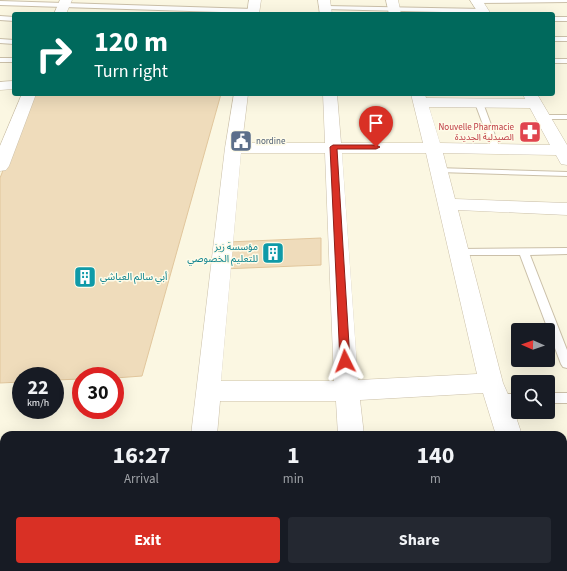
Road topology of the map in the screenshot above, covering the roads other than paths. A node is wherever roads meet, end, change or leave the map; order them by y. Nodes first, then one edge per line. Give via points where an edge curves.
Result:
1 (567, 0) edge
2 (0, 3) edge
3 (63, 6) edge
4 (481, 7) edge
5 (254, 8) edge
6 (325, 8) edge
7 (394, 8) edge
8 (0, 18) edge
9 (567, 18) edge
10 (12, 19) edge
11 (555, 19) edge
12 (555, 39) edge
13 (567, 39) edge
14 (0, 41) edge
15 (12, 42) edge
16 (0, 60) edge
17 (12, 60) edge
18 (555, 61) edge
19 (567, 61) edge
20 (12, 85) edge
21 (0, 86) edge
22 (28, 96) edge
23 (241, 96) edge
24 (330, 96) edge
25 (419, 98) edge
26 (479, 103) junction
27 (536, 105) edge
28 (567, 117) edge
29 (333, 147) junction
30 (233, 148) junction
31 (433, 148) junction
32 (496, 149) junction
33 (565, 154) edge
34 (0, 164) edge
35 (439, 170) junction
36 (567, 174) edge
37 (447, 204) junction
38 (567, 209) edge
39 (567, 251) edge
40 (459, 252) junction
41 (524, 252) junction
42 (567, 364) edge
43 (209, 391) junction
44 (346, 391) junction
45 (503, 394) edge
46 (555, 398) edge
47 (567, 398) edge
48 (204, 431) edge
49 (351, 431) edge
50 (508, 431) edge

1 - 4 lane
2 - 3 lane
3 - 5 lane
4 - 7 lane
6 - 7 lane
8 - 10 lane
9 - 11 lane
12 - 13 lane
14 - 15 lane
16 - 17 lane
18 - 19 lane
20 - 21 street
22 - 34 street
23 - 30 street
24 - 29 street
25 - 26 street
25 - 31 street
26 - 27 street
26 - 32 lane
27 - 28 lane
27 - 33 street
29 - 30 street
29 - 31 street
29 - 44 street
30 - 43 street
31 - 32 street
31 - 35 street
32 - 33 street
35 - 36 lane
35 - 37 street
37 - 38 street
37 - 40 street
39 - 41 lane
40 - 41 lane
40 - 45 street
41 - 42 lane
43 - 44 street
43 - 48 street
44 - 45 street
44 - 49 street
45 - 50 street
46 - 47 lane

